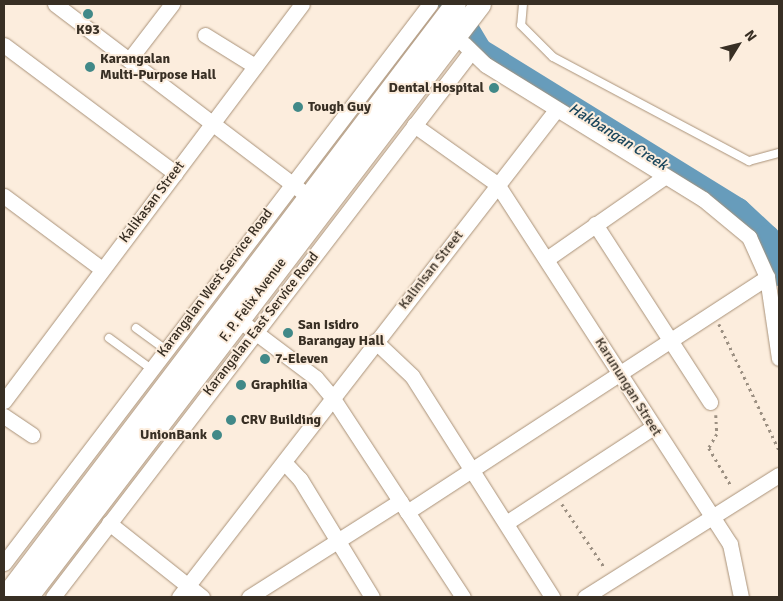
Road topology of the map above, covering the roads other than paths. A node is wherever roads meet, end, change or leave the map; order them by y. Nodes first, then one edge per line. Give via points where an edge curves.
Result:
1 (55, 4) edge
2 (172, 4) edge
3 (302, 4) edge
4 (480, 4) edge
5 (523, 4) edge
6 (445, 16) edge
7 (205, 35) dead end
8 (4, 45) edge
9 (470, 53) junction
10 (128, 60) junction
11 (256, 66) junction
12 (556, 110) junction
13 (212, 123) junction
14 (414, 125) junction
15 (779, 153) edge
16 (175, 173) junction
17 (664, 177) junction
18 (291, 182) junction
19 (497, 184) junction
20 (4, 196) edge
21 (316, 202) junction
22 (595, 224) junction
23 (548, 258) junction
24 (102, 269) junction
25 (767, 277) junction
26 (239, 320) junction
27 (136, 328) dead end
28 (109, 338) dead end
29 (671, 338) junction
30 (375, 341) junction
31 (165, 350) junction
32 (779, 358) edge
33 (150, 368) junction
34 (619, 373) junction
35 (332, 397) junction
36 (4, 401) edge
37 (710, 402) road end
38 (4, 416) edge
39 (653, 427) junction
40 (32, 435) dead end
41 (284, 462) junction
42 (472, 468) junction
43 (779, 474) edge
44 (403, 506) junction
45 (712, 516) junction
46 (109, 523) junction
47 (506, 523) junction
48 (338, 541) junction
49 (4, 563) edge
50 (183, 591) edge
51 (4, 597) edge
52 (27, 597) edge
53 (53, 597) edge
54 (202, 597) edge
55 (249, 597) edge
56 (372, 597) edge
57 (463, 597) edge
58 (552, 597) edge
59 (585, 597) edge
60 (741, 597) edge

1 - 10 street
2 - 10 street
3 - 11 street, Kalikasan Street
4 - 6 main road, F. P. Felix Avenue
5 - 15 lane via 521,25 553,57 749,162
6 - 9 street
6 - 18 street, Karangalan West Service Road
6 - 21 main road, F. P. Felix Avenue
7 - 11 street
8 - 16 street
9 - 12 street
9 - 14 street, Karangalan East Service Road
10 - 13 street
11 - 13 street, Kalikasan Street
12 - 17 street
12 - 19 street, Kalinisan Street
13 - 16 street, Kalikasan Street
13 - 18 street
14 - 19 street
14 - 26 street, Karangalan East Service Road
16 - 24 street, Kalikasan Street
17 - 22 street
17 - 25 street via 703,199 749,238
18 - 21 street
18 - 31 street, Karangalan West Service Road
19 - 23 street, Karunungan Street
19 - 30 street, Kalinisan Street
20 - 24 street
21 - 26 main road, F. P. Felix Avenue
22 - 23 street
22 - 29 street
23 - 34 street, Karunungan Street
24 - 36 street, Kalikasan Street
25 - 29 street
25 - 32 street
26 - 35 street via 316,378
26 - 46 street, Karangalan East Service Road
26 - 51 main road, F. P. Felix Avenue
26 - 52 main road, F. P. Felix Avenue
27 - 31 lane
28 - 33 lane
29 - 34 street
29 - 37 street
30 - 35 street, Kalinisan Street
30 - 42 street via 412,376
31 - 33 street, Karangalan West Service Road
33 - 49 street, Karangalan West Service Road
34 - 39 street, Karunungan Street
34 - 42 street
35 - 41 street, Kalinisan Street
35 - 44 street
38 - 40 street
39 - 45 street, Karunungan Street
39 - 47 street
41 - 48 street
41 - 50 street, Kalinisan Street
42 - 44 street
42 - 47 street
43 - 45 street
44 - 48 street
44 - 57 street
45 - 59 street
45 - 60 street, Karunungan Street via 730,544
46 - 50 street
46 - 53 street, Karangalan East Service Road
47 - 58 street
48 - 55 street
48 - 56 street
50 - 54 street

